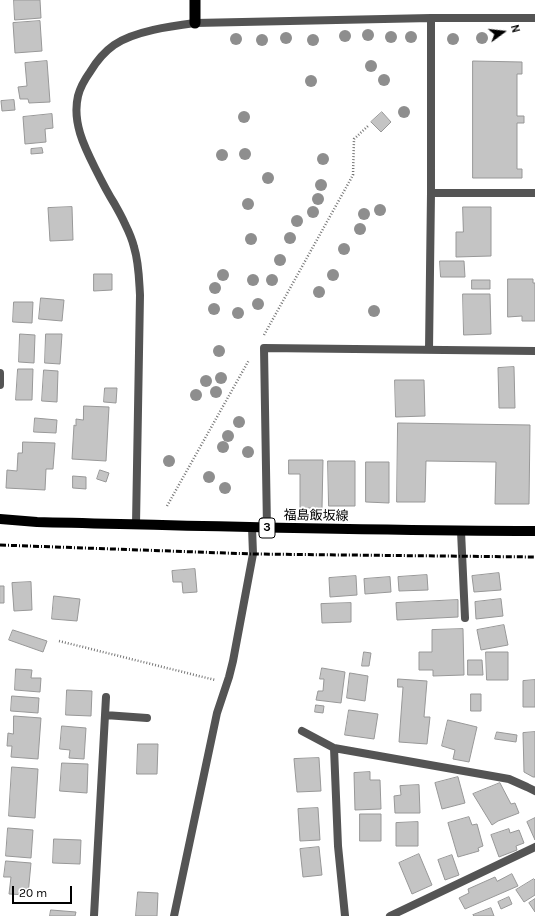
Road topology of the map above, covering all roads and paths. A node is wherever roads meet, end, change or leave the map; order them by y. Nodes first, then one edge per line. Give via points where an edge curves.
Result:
1 (194, 0) edge
2 (431, 18) junction
3 (535, 18) edge
4 (195, 23) junction
5 (368, 126) dead end
6 (431, 193) junction
7 (535, 193) edge
8 (260, 341) dead end
9 (429, 350) junction
10 (535, 351) edge
11 (252, 354) dead end
12 (0, 373) edge
13 (0, 385) edge
14 (167, 506) dead end
15 (0, 519) edge
16 (136, 524) junction
17 (252, 527) junction
18 (266, 528) junction
19 (461, 531) junction
20 (535, 531) edge
21 (465, 618) dead end
22 (59, 642) dead end
23 (227, 683) junction
24 (106, 697) dead end
25 (105, 715) junction
26 (147, 718) dead end
27 (302, 731) dead end
28 (334, 748) junction
29 (535, 792) edge
30 (535, 847) edge
31 (94, 916) edge
32 (174, 916) edge
33 (345, 916) edge
34 (390, 916) edge

1 - 4 highway
2 - 3 street
2 - 4 street
2 - 6 street
4 - 16 street via 142,33 114,45 93,67 84,82 76,110 80,136 125,223 139,271
5 - 8 path via 354,139 353,175
6 - 7 street
6 - 9 street
9 - 10 street
9 - 18 street via 264,348
11 - 14 path
12 - 13 street
15 - 16 main road, 福島飯坂線 / 3
16 - 17 main road, 福島飯坂線 / 3
17 - 18 main road, 福島飯坂線 / 3
17 - 23 street via 253,554
18 - 19 main road, 福島飯坂線 / 3
19 - 20 main road, 福島飯坂線 / 3
19 - 21 street
22 - 23 path
23 - 32 street via 217,713
24 - 25 street
25 - 26 street
25 - 31 street
27 - 28 street
28 - 29 street via 509,778
28 - 33 street via 338,846
30 - 34 street

